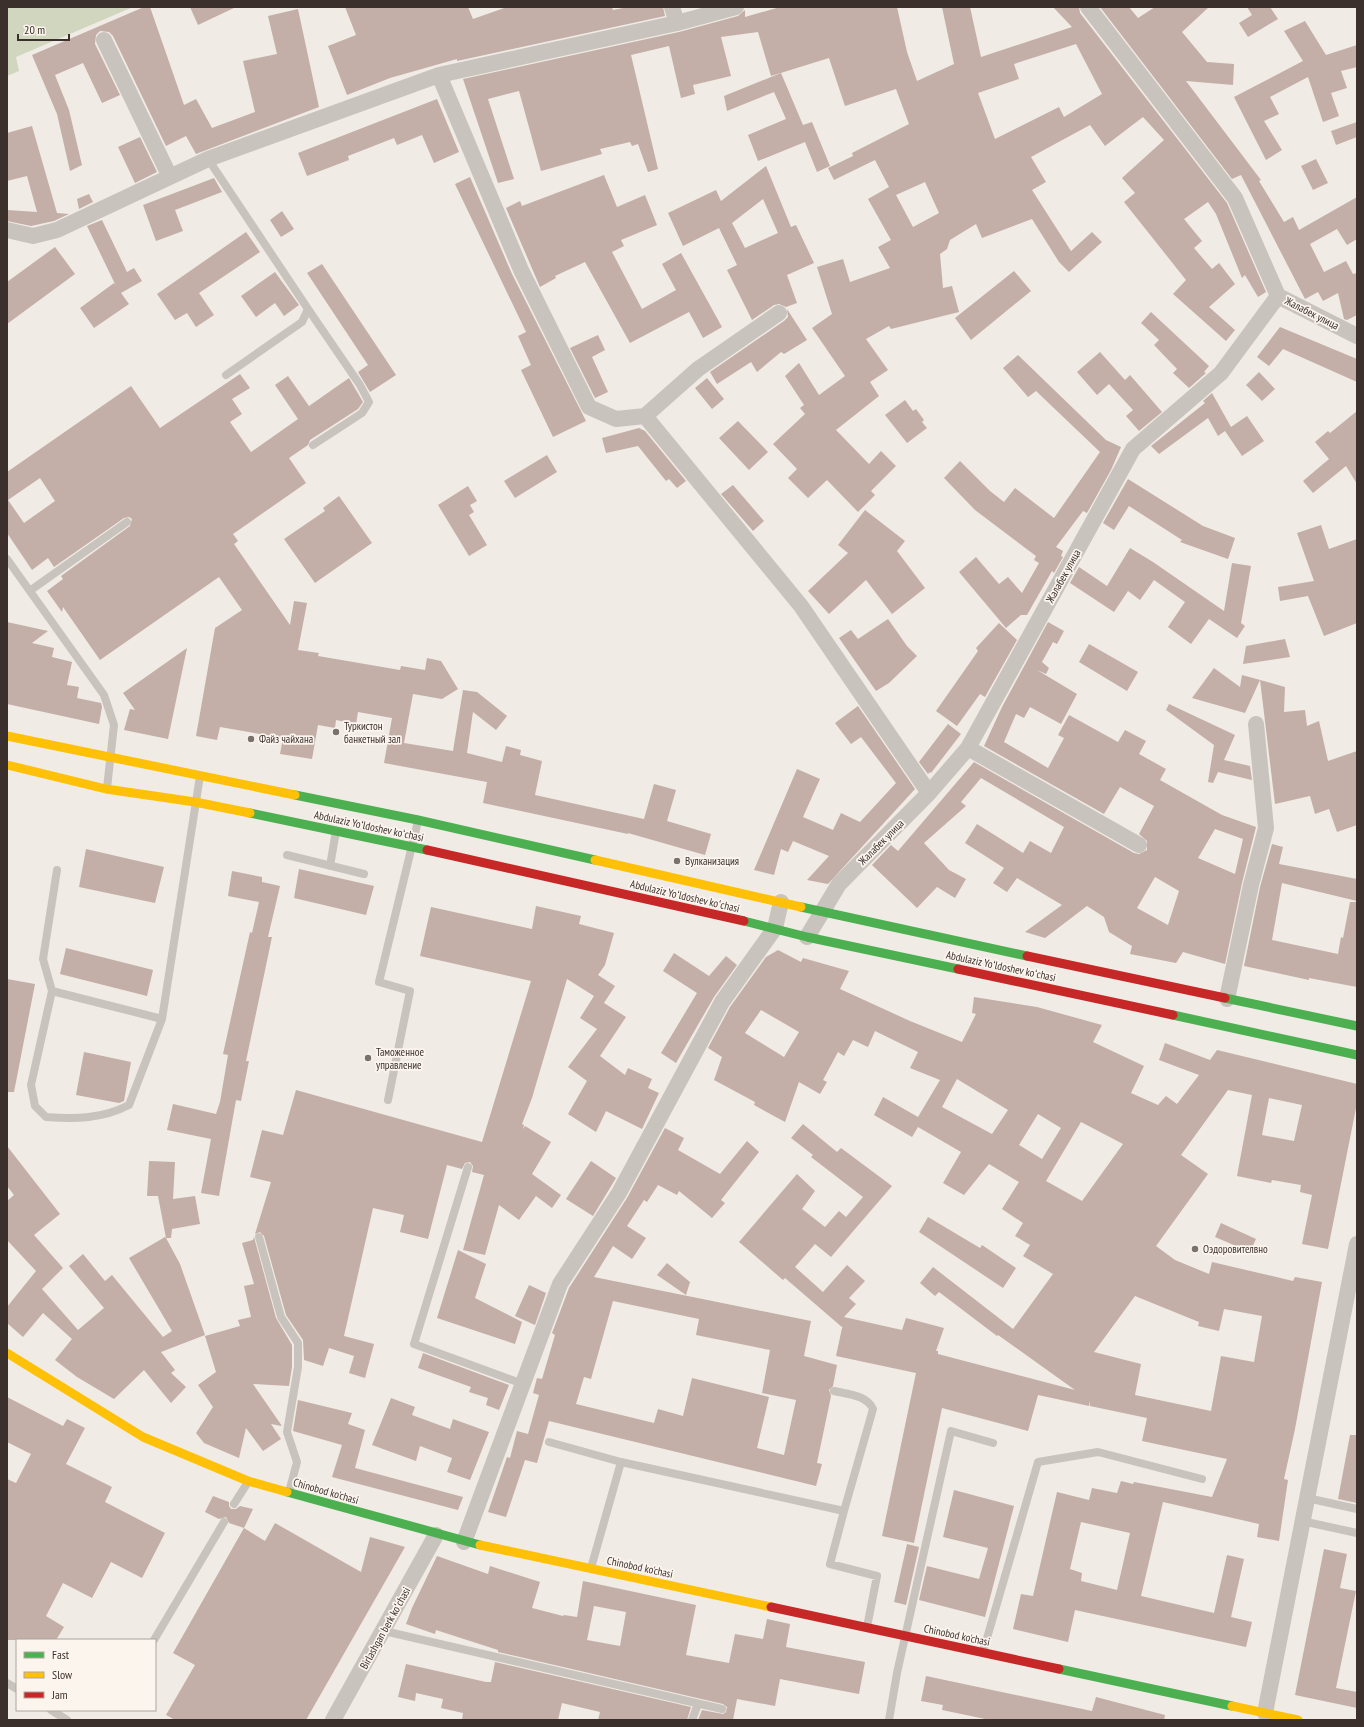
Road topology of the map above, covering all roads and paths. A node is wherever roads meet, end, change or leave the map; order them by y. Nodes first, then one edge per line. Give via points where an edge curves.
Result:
1 (672, 7) edge
2 (736, 7) edge
3 (1088, 7) edge
4 (677, 23) junction
5 (104, 40) dead end
6 (439, 75) junction
7 (208, 159) junction
8 (170, 177) junction
9 (7, 230) edge
10 (1278, 296) junction
11 (308, 309) junction
12 (779, 313) dead end
13 (1357, 336) edge
14 (226, 375) dead end
15 (645, 416) junction
16 (313, 445) dead end
17 (127, 522) dead end
18 (7, 559) edge
19 (31, 590) junction
20 (1256, 724) dead end
21 (7, 736) edge
22 (968, 748) junction
23 (111, 759) junction
24 (7, 765) edge
25 (200, 776) junction
26 (106, 788) junction
27 (929, 793) junction
28 (195, 802) junction
29 (418, 820) junction
30 (336, 831) junction
31 (1139, 845) dead end
32 (413, 847) junction
33 (288, 855) dead end
34 (330, 866) junction
35 (57, 870) dead end
36 (364, 874) dead end
37 (781, 902) junction
38 (822, 913) junction
39 (775, 928) junction
40 (807, 937) junction
41 (52, 991) junction
42 (1227, 999) junction
43 (162, 1019) junction
44 (1357, 1026) edge
45 (1357, 1055) edge
46 (388, 1100) dead end
47 (468, 1167) dead end
48 (259, 1237) dead end
49 (1357, 1244) edge
50 (7, 1353) edge
51 (523, 1384) junction
52 (834, 1391) dead end
53 (548, 1442) dead end
54 (993, 1442) dead end
55 (620, 1462) junction
56 (1202, 1479) dead end
57 (248, 1481) junction
58 (288, 1493) junction
59 (1307, 1498) junction
60 (234, 1504) dead end
61 (1357, 1509) edge
62 (844, 1511) junction
63 (224, 1522) dead end
64 (1302, 1522) junction
65 (1357, 1533) edge
66 (436, 1535) junction
67 (464, 1542) junction
68 (591, 1569) junction
69 (867, 1628) junction
70 (384, 1631) junction
71 (906, 1636) junction
72 (155, 1639) edge
73 (983, 1653) junction
74 (7, 1683) edge
75 (16, 1688) edge
76 (698, 1704) junction
77 (722, 1709) dead end
78 (53, 1711) edge
79 (1265, 1713) junction
80 (1284, 1719) edge
81 (67, 1720) edge
82 (333, 1720) edge
83 (692, 1720) edge
84 (889, 1720) edge
85 (1298, 1720) edge

1 - 4 street
2 - 4 street
3 - 10 street via 1235,198
4 - 6 street
5 - 8 street
6 - 7 street
6 - 15 street via 521,270 589,407 616,419
7 - 8 street
7 - 11 lane
8 - 9 street via 57,230 33,236
10 - 13 street, Жалабек улица
10 - 22 street, Жалабек улица via 1221,373 1133,449
11 - 14 lane via 302,322
11 - 16 lane via 369,402 362,413
12 - 15 street via 698,369
15 - 27 street via 801,606
17 - 19 lane
18 - 19 lane
19 - 23 lane via 104,695 114,725
20 - 42 street via 1266,828
21 - 23 main road, Abdulaziz Yoʻldoshev koʻchasi
22 - 27 street, Жалабек улица
22 - 31 street
23 - 25 main road, Abdulaziz Yoʻldoshev koʻchasi
23 - 26 lane
24 - 26 main road, Abdulaziz Yoʻldoshev koʻchasi
25 - 28 lane
25 - 29 main road, Abdulaziz Yoʻldoshev koʻchasi
26 - 28 main road, Abdulaziz Yoʻldoshev koʻchasi
27 - 38 street, Жалабек улица via 839,884
28 - 30 main road, Abdulaziz Yoʻldoshev koʻchasi
28 - 43 lane
29 - 32 lane
29 - 37 main road, Abdulaziz Yoʻldoshev koʻchasi
30 - 32 main road, Abdulaziz Yoʻldoshev koʻchasi
30 - 34 lane
32 - 39 main road, Abdulaziz Yoʻldoshev koʻchasi
32 - 46 lane via 379,982 410,992
33 - 34 lane
34 - 36 lane
35 - 41 lane via 43,959
37 - 38 main road, Abdulaziz Yoʻldoshev koʻchasi
37 - 39 street
38 - 40 street, Жалабек улица
38 - 42 main road, Abdulaziz Yoʻldoshev koʻchasi
39 - 40 main road, Abdulaziz Yoʻldoshev koʻchasi
39 - 51 street via 722,1002 619,1193 560,1284
40 - 45 main road, Abdulaziz Yoʻldoshev koʻchasi
41 - 43 lane
41 - 43 lane via 31,1085 35,1106 46,1117 83,1119 118,1111 129,1105
42 - 44 main road, Abdulaziz Yoʻldoshev koʻchasi
47 - 51 lane via 414,1344
48 - 58 lane via 281,1317 298,1343 298,1367 287,1432 298,1462
49 - 59 street
50 - 57 main road, Chinobod ko'chasi via 143,1437
51 - 67 street
52 - 62 lane via 861,1398 870,1402 873,1408
53 - 55 lane
54 - 71 lane via 951,1431
55 - 62 lane
55 - 68 lane
56 - 73 lane via 1098,1452 1038,1462
57 - 58 main road, Chinobod ko'chasi
57 - 60 lane
58 - 66 main road, Chinobod ko'chasi
59 - 61 lane
59 - 64 street
62 - 69 lane via 830,1564 877,1576
63 - 72 lane
64 - 65 lane
64 - 79 street
66 - 67 main road, Chinobod ko'chasi
66 - 70 street, Birlashgan berk koʻchasi
67 - 68 main road, Chinobod ko'chasi
68 - 69 main road, Chinobod ko'chasi
69 - 71 main road, Chinobod ko'chasi
70 - 76 lane
70 - 82 street, Birlashgan berk koʻchasi
71 - 73 main road, Chinobod ko'chasi
71 - 84 lane
73 - 79 main road, Chinobod ko'chasi
74 - 75 lane
76 - 77 lane
76 - 83 lane
78 - 81 lane
79 - 80 main road, Chinobod ko'chasi
80 - 85 main road, Chinobod ko'chasi

